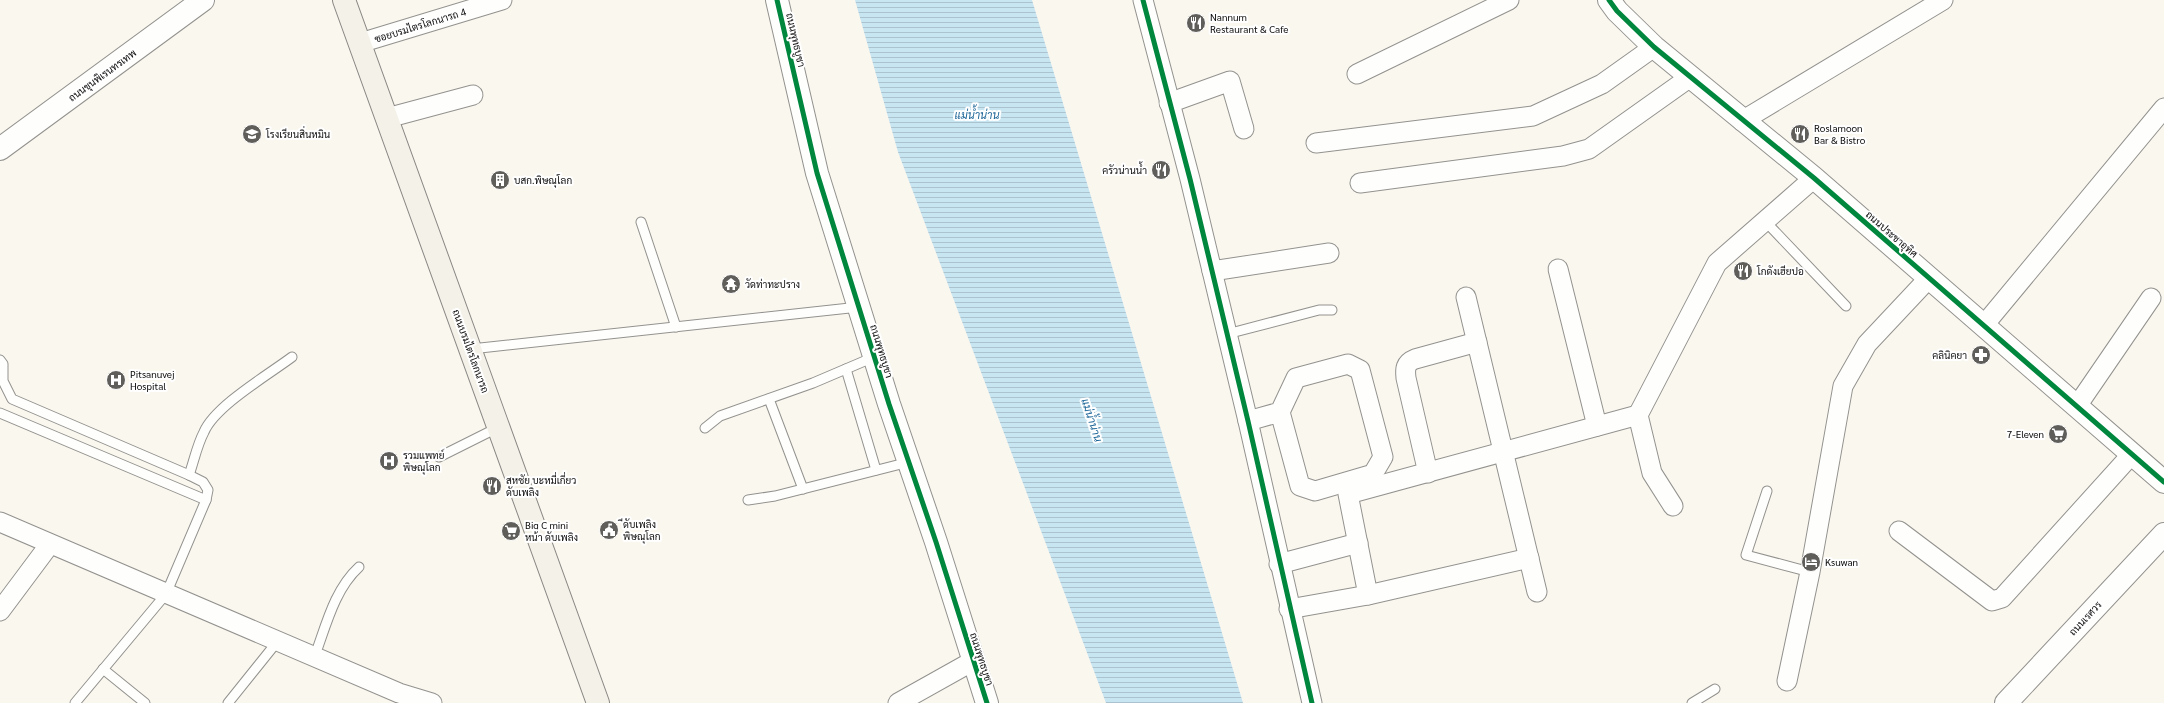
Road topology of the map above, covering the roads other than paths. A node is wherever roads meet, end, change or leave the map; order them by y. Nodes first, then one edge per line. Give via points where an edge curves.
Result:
1 (203, 0) edge
2 (344, 0) edge
3 (502, 0) edge
4 (777, 0) edge
5 (1143, 0) edge
6 (1509, 0) edge
7 (1609, 0) edge
8 (1943, 0) edge
9 (360, 43) junction
10 (1654, 48) junction
11 (1357, 74) dead end
12 (1689, 78) junction
13 (473, 95) dead end
14 (1168, 103) junction
15 (2164, 108) edge
16 (387, 118) junction
17 (1742, 121) junction
18 (1244, 129) dead end
19 (1316, 143) dead end
20 (0, 149) edge
21 (1814, 178) junction
22 (1360, 183) dead end
23 (1765, 221) junction
24 (641, 222) dead end
25 (1329, 253) dead end
26 (1558, 268) dead end
27 (1212, 271) junction
28 (1929, 278) junction
29 (1466, 297) dead end
30 (2151, 298) dead end
31 (1846, 306) dead end
32 (859, 307) junction
33 (1332, 310) dead end
34 (1984, 325) junction
35 (676, 327) junction
36 (1227, 334) junction
37 (1477, 342) junction
38 (470, 349) junction
39 (292, 357) dead end
40 (874, 357) junction
41 (0, 360) edge
42 (846, 369) junction
43 (769, 399) junction
44 (2077, 406) junction
45 (1280, 412) junction
46 (0, 413) edge
47 (1638, 415) junction
48 (1248, 421) junction
49 (1597, 426) junction
50 (498, 427) junction
51 (705, 428) dead end
52 (1504, 452) junction
53 (2132, 454) junction
54 (439, 458) dead end
55 (909, 462) junction
56 (876, 470) junction
57 (1428, 473) junction
58 (189, 475) junction
59 (2164, 482) edge
60 (803, 489) junction
61 (1766, 492) dead end
62 (206, 500) junction
63 (748, 500) dead end
64 (1673, 506) dead end
65 (0, 522) edge
66 (1899, 531) dead end
67 (2164, 534) edge
68 (1358, 543) junction
69 (50, 544) junction
70 (1529, 558) junction
71 (1279, 564) junction
72 (359, 567) dead end
73 (1810, 572) junction
74 (1537, 592) dead end
75 (166, 594) junction
76 (1368, 595) junction
77 (1289, 609) junction
78 (0, 611) edge
79 (277, 642) junction
80 (314, 658) junction
81 (973, 661) junction
82 (103, 670) junction
83 (1787, 681) dead end
84 (1715, 689) dead end
85 (75, 703) edge
86 (145, 703) edge
87 (228, 703) edge
88 (432, 703) edge
89 (598, 703) edge
90 (898, 703) edge
91 (987, 703) edge
92 (1312, 703) edge
93 (1692, 703) edge
94 (2006, 703) edge

1 - 20 street, ถนนขุนพิเรนทรเทพ
2 - 9 main road, ถนนบรมไตรโลกนารถ
3 - 9 street, ซอยบรมไตรโลกนารถ 4
4 - 32 street, ถนนพุทธบูชา via 817,173
5 - 14 street
6 - 11 street
7 - 10 street, ถนนประชาอุทิศ
8 - 17 street
9 - 16 main road, ถนนบรมไตรโลกนารถ
10 - 12 street, ถนนประชาอุทิศ
10 - 19 street via 1602,84 1533,116
12 - 17 street, ถนนประชาอุทิศ
12 - 22 street via 1589,149 1563,156
13 - 16 street
14 - 18 street via 1230,81
14 - 27 street
15 - 34 street
16 - 38 main road, ถนนบรมไตรโลกนารถ
17 - 21 street, ถนนประชาอุทิศ
21 - 23 street
21 - 28 street, ถนนประชาอุทิศ
23 - 31 lane
23 - 47 street via 1717,263
24 - 35 lane
25 - 27 street
26 - 49 street
27 - 36 street
28 - 34 street, ถนนประชาอุทิศ
28 - 73 street via 1867,344 1843,386
29 - 37 street
30 - 44 street
32 - 35 lane
32 - 40 street, ถนนพุทธบูชา
33 - 36 lane via 1319,310
34 - 44 street, ถนนประชาอุทิศ
35 - 38 lane
36 - 48 street
37 - 52 street
37 - 57 street via 1415,359 1406,366 1406,378
38 - 50 main road, ถนนบรมไตรโลกนารถ
39 - 58 lane via 211,420 204,431
40 - 42 lane
40 - 55 street, ถนนพุทธบูชา
41 - 58 lane via 3,364 2,381 12,399
42 - 43 lane
42 - 56 lane
43 - 51 lane via 720,416
43 - 60 lane
44 - 53 street, ถนนประชาอุทิศ
45 - 45 street via 1296,378 1348,364 1360,370 1384,457 1373,474 1315,491 1300,486
45 - 48 street
46 - 62 lane
47 - 49 street
47 - 64 street via 1652,473
48 - 71 street
49 - 52 street
50 - 54 lane
50 - 89 main road, ถนนบรมไตรโลกนารถ
52 - 57 street
52 - 70 street
53 - 59 street, ถนนประชาอุทิศ
53 - 66 street via 2002,598 1996,601 1992,601
55 - 56 lane
55 - 81 street, ถนนพุทธบูชา
56 - 60 lane
57 - 68 street via 1348,494
58 - 62 lane via 203,482 208,490
60 - 63 lane
61 - 73 lane via 1746,555
62 - 75 lane
65 - 69 street
67 - 94 street, ถนนเรศวร
68 - 71 street
68 - 76 street
69 - 75 street
69 - 78 street
70 - 74 street
70 - 76 street
71 - 77 street
72 - 80 lane via 347,578 340,591
73 - 83 street
75 - 79 street
75 - 82 lane
76 - 77 street
77 - 92 street
79 - 80 street
79 - 87 lane
80 - 88 street via 399,693
81 - 90 street
81 - 91 street, ถนนพุทธบูชา
82 - 85 lane
82 - 86 lane
84 - 93 lane

